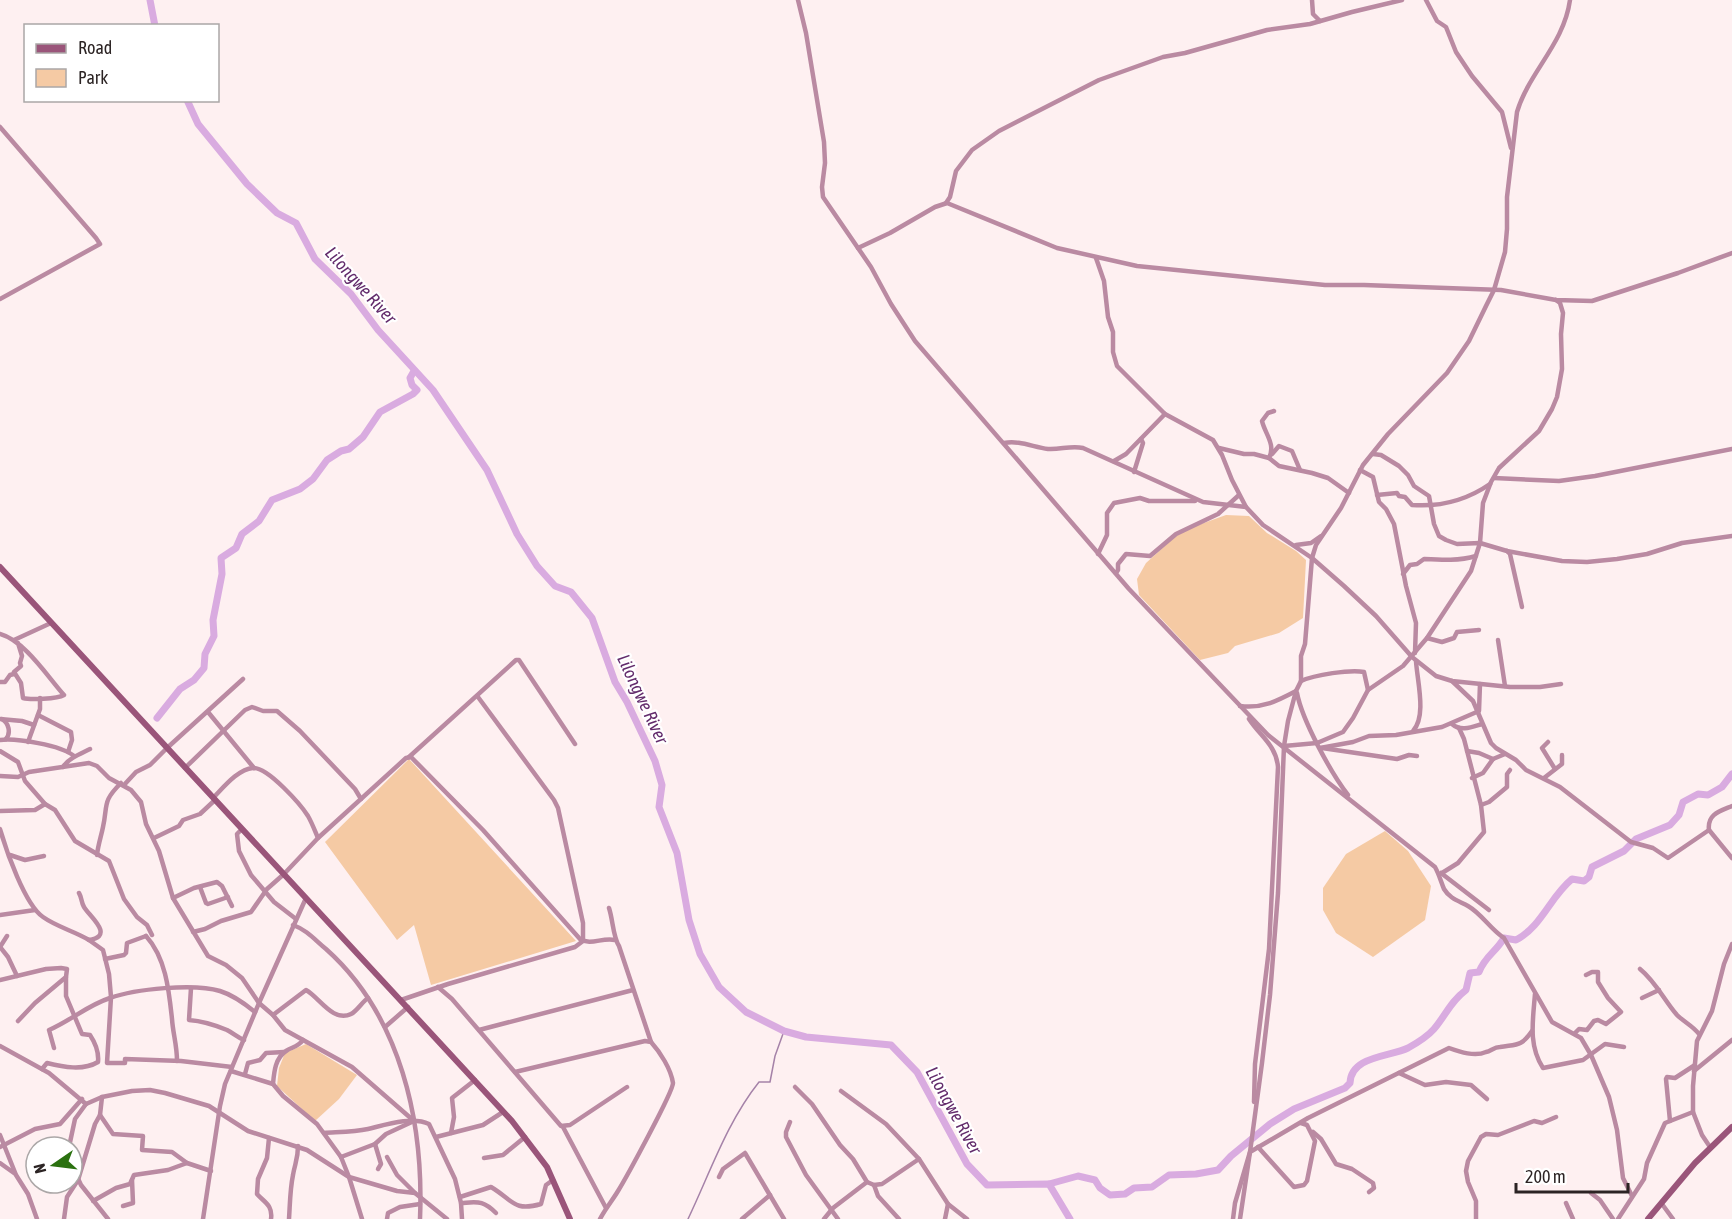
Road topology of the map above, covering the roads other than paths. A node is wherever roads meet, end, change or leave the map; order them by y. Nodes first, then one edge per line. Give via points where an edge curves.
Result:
1 (798, 0) edge
2 (1312, 0) edge
3 (1402, 0) edge
4 (1426, 0) edge
5 (1570, 0) edge
6 (1320, 21) junction
7 (0, 127) edge
8 (1512, 151) junction
9 (946, 203) junction
10 (858, 248) junction
11 (1732, 253) edge
12 (1096, 258) junction
13 (1494, 290) junction
14 (0, 299) edge
15 (1556, 300) junction
16 (1573, 301) junction
17 (1563, 313) junction
18 (1274, 411) dead end
19 (1165, 414) junction
20 (1141, 439) junction
21 (1004, 443) junction
22 (1219, 448) junction
23 (1732, 449) edge
24 (1373, 454) junction
25 (1271, 456) junction
26 (1114, 461) junction
27 (1300, 470) junction
28 (1360, 470) junction
29 (1134, 472) junction
30 (1494, 478) junction
31 (1490, 484) junction
32 (1349, 493) junction
33 (1239, 495) junction
34 (1377, 495) junction
35 (1203, 502) junction
36 (1228, 505) junction
37 (1430, 506) junction
38 (1246, 507) junction
39 (1323, 534) junction
40 (1732, 536) edge
41 (1480, 543) junction
42 (1294, 545) junction
43 (1507, 551) junction
44 (1098, 554) junction
45 (1476, 556) junction
46 (1312, 558) junction
47 (0, 567) edge
48 (1116, 573) junction
49 (1403, 574) junction
50 (1522, 607) dead end
51 (51, 622) junction
52 (1479, 630) dead end
53 (0, 633) edge
54 (1427, 638) junction
55 (1498, 640) dead end
56 (16, 642) junction
57 (1414, 657) junction
58 (14, 674) junction
59 (243, 679) dead end
60 (1301, 681) junction
61 (1452, 681) junction
62 (0, 682) edge
63 (1480, 684) junction
64 (1561, 684) dead end
65 (1505, 686) junction
66 (1368, 690) junction
67 (1296, 691) junction
68 (477, 697) junction
69 (40, 698) junction
70 (1239, 706) junction
71 (1243, 710) junction
72 (1479, 711) junction
73 (208, 712) junction
74 (38, 715) junction
75 (1, 719) edge
76 (1452, 724) junction
77 (1482, 724) junction
78 (34, 725) junction
79 (1459, 728) junction
80 (1413, 731) junction
81 (224, 732) junction
82 (3, 740) edge
83 (28, 742) junction
84 (1548, 742) dead end
85 (574, 744) dead end
86 (1319, 745) junction
87 (1284, 746) junction
88 (166, 748) junction
89 (90, 749) dead end
90 (0, 751) edge
91 (1467, 751) junction
92 (68, 752) junction
93 (1505, 754) junction
94 (1562, 755) dead end
95 (74, 756) junction
96 (1417, 756) dead end
97 (409, 757) junction
98 (1493, 759) junction
99 (63, 767) junction
100 (185, 768) junction
101 (254, 768) junction
102 (1555, 769) junction
103 (1510, 770) dead end
104 (0, 776) edge
105 (22, 776) junction
106 (1472, 778) junction
107 (1544, 778) junction
108 (122, 784) junction
109 (214, 799) junction
110 (361, 799) junction
111 (1352, 800) junction
112 (45, 804) junction
113 (1480, 805) junction
114 (1732, 806) edge
115 (0, 810) edge
116 (242, 829) junction
117 (1709, 830) junction
118 (0, 832) edge
119 (154, 838) junction
120 (318, 838) junction
121 (9, 855) junction
122 (97, 855) junction
123 (44, 856) dead end
124 (1732, 858) edge
125 (1434, 867) junction
126 (1442, 873) junction
127 (284, 874) junction
128 (200, 887) junction
129 (265, 891) junction
130 (79, 893) dead end
131 (228, 897) junction
132 (173, 898) junction
133 (306, 898) junction
134 (232, 906) dead end
135 (609, 908) dead end
136 (35, 910) junction
137 (1489, 910) dead end
138 (0, 915) edge
139 (296, 919) junction
140 (293, 925) junction
141 (193, 932) junction
142 (7, 936) dead end
143 (146, 936) junction
144 (89, 940) junction
145 (615, 940) junction
146 (583, 941) junction
147 (1732, 944) edge
148 (0, 947) edge
149 (105, 959) junction
150 (1640, 969) dead end
151 (1586, 975) dead end
152 (17, 976) junction
153 (66, 977) junction
154 (0, 980) edge
155 (438, 987) junction
156 (169, 988) junction
157 (191, 988) junction
158 (633, 990) junction
159 (1659, 990) junction
160 (1535, 994) junction
161 (111, 997) junction
162 (368, 998) junction
163 (1642, 998) dead end
164 (401, 1000) junction
165 (259, 1003) junction
166 (408, 1008) junction
167 (255, 1012) junction
168 (75, 1015) junction
169 (273, 1015) junction
170 (18, 1021) dead end
171 (385, 1027) junction
172 (479, 1030) junction
173 (1532, 1031) junction
174 (1575, 1033) junction
175 (1700, 1034) junction
176 (244, 1040) junction
177 (303, 1040) junction
178 (1732, 1040) edge
179 (651, 1042) junction
180 (0, 1046) edge
181 (1624, 1047) dead end
182 (54, 1048) dead end
183 (284, 1052) junction
184 (1591, 1055) junction
185 (177, 1061) junction
186 (1695, 1068) junction
187 (42, 1069) junction
188 (231, 1069) junction
189 (515, 1072) junction
190 (1399, 1073) junction
191 (245, 1074) junction
192 (474, 1080) junction
193 (273, 1084) junction
194 (627, 1087) dead end
195 (795, 1087) dead end
196 (841, 1091) dead end
197 (102, 1097) junction
198 (82, 1099) junction
199 (1487, 1099) dead end
200 (86, 1104) junction
201 (503, 1112) junction
202 (1693, 1112) junction
203 (219, 1114) junction
204 (100, 1115) junction
205 (1556, 1117) dead end
206 (1670, 1121) junction
207 (414, 1122) junction
208 (790, 1122) dead end
209 (1300, 1123) junction
210 (1732, 1126) edge
211 (563, 1127) junction
212 (1252, 1128) junction
213 (1311, 1130) junction
214 (324, 1133) junction
215 (451, 1133) junction
216 (0, 1135) edge
217 (72, 1135) edge
218 (436, 1137) junction
219 (525, 1137) junction
220 (269, 1138) junction
221 (375, 1144) junction
222 (2, 1146) edge
223 (298, 1146) junction
224 (1258, 1147) junction
225 (1710, 1147) junction
226 (1250, 1152) junction
227 (341, 1157) junction
228 (387, 1157) dead end
229 (484, 1158) dead end
230 (919, 1159) junction
231 (84, 1160) edge
232 (0, 1163) edge
233 (188, 1163) junction
234 (378, 1169) dead end
235 (211, 1171) junction
236 (16, 1175) junction
237 (349, 1177) junction
238 (719, 1177) dead end
239 (132, 1180) junction
240 (553, 1180) junction
241 (867, 1182) junction
242 (874, 1185) junction
243 (84, 1188) edge
244 (1369, 1192) dead end
245 (1591, 1193) dead end
246 (418, 1194) junction
247 (68, 1195) edge
248 (770, 1195) junction
249 (1632, 1197) junction
250 (460, 1200) junction
251 (93, 1201) junction
252 (1566, 1203) dead end
253 (420, 1204) junction
254 (948, 1204) junction
255 (1662, 1204) junction
256 (123, 1206) dead end
257 (606, 1208) junction
258 (831, 1210) junction
259 (496, 1213) dead end
260 (36, 1219) edge
261 (64, 1219) edge
262 (108, 1219) edge
263 (203, 1219) edge
264 (271, 1219) edge
265 (289, 1219) edge
266 (362, 1219) edge
267 (387, 1219) edge
268 (420, 1219) edge
269 (447, 1219) edge
270 (463, 1219) edge
271 (570, 1219) edge
272 (600, 1219) edge
273 (742, 1219) edge
274 (784, 1219) edge
275 (824, 1219) edge
276 (838, 1219) edge
277 (899, 1219) edge
278 (945, 1219) edge
279 (967, 1219) edge
280 (1233, 1219) edge
281 (1240, 1219) edge
282 (1476, 1219) edge
283 (1573, 1219) edge
284 (1613, 1219) edge
285 (1618, 1219) edge
286 (1648, 1219) edge
287 (1674, 1219) edge

1 - 10 street via 824,142 822,191
2 - 6 street via 1313,14
3 - 6 street
4 - 8 street via 1437,21 1446,27 1472,76 1502,112
5 - 8 street via 1561,31 1521,98
6 - 9 street via 1267,30 1163,57 1084,87 999,131 972,150 956,171
7 - 14 street via 100,244
8 - 13 street via 1505,252
9 - 10 street
9 - 12 street via 1057,248
10 - 21 street via 908,332
11 - 16 street via 1592,301
12 - 13 street via 1137,266 1325,285
12 - 19 street via 1104,281 1117,366
13 - 15 street
13 - 24 street via 1469,341 1447,373
15 - 16 street
15 - 17 street
16 - 17 street
17 - 30 street via 1562,369 1552,410 1539,431 1499,468
18 - 25 street via 1263,421 1271,442
19 - 20 street
19 - 22 street via 1205,434
20 - 26 street
20 - 29 street
21 - 26 street via 1047,449 1077,447
21 - 44 street
22 - 25 street
22 - 33 street
23 - 30 street via 1559,481
24 - 28 street
24 - 37 street via 1399,466 1414,486 1429,496
25 - 27 street via 1278,466
25 - 27 street via 1279,446 1292,451
26 - 29 street
27 - 32 street via 1328,478
28 - 32 street
28 - 34 street via 1371,474
29 - 35 street
30 - 31 street
31 - 37 street via 1472,496
31 - 41 street via 1483,503
32 - 39 street
33 - 36 street
33 - 38 street
34 - 37 street via 1397,493 1412,505
34 - 49 street via 1392,519
35 - 36 street
35 - 44 street via 1140,498 1114,503 1107,513 1107,535
36 - 38 street
36 - 48 street via 1176,534 1150,556 1126,554
37 - 41 street via 1439,536 1457,544
38 - 42 street via 1263,525
39 - 42 street via 1311,543
39 - 46 street
40 - 43 street via 1682,543 1617,560 1587,562
41 - 43 street
41 - 45 street
42 - 46 street
43 - 50 street
44 - 48 street
45 - 49 street via 1424,560
45 - 54 street via 1473,567
46 - 57 street
46 - 60 street
47 - 51 main road
48 - 70 street
49 - 57 street via 1416,622
51 - 56 street
51 - 88 main road
52 - 54 street via 1456,632 1454,638 1442,642
53 - 56 street
54 - 57 street
55 - 65 street
56 - 58 street via 22,656 21,666
56 - 69 street via 64,695
57 - 61 street via 1436,676
57 - 66 street
57 - 80 street via 1420,699 1418,724
58 - 62 street
58 - 69 street via 25,699
59 - 73 street
60 - 66 street via 1355,670 1364,672
60 - 67 street
61 - 63 street
61 - 72 street
63 - 65 street
63 - 72 street
64 - 65 street
66 - 86 street via 1343,732
67 - 70 street via 1255,708
67 - 86 street
67 - 87 street
68 - 85 street via 513,661 519,660
68 - 97 street
68 - 146 street via 554,800 583,923
69 - 74 street
70 - 71 street
71 - 87 street
71 - 212 street via 1275,752 1278,767 1269,949
72 - 76 street
72 - 77 street
73 - 81 street
73 - 88 street
74 - 78 street
74 - 92 street via 71,732
75 - 78 street
75 - 82 street via 8,726 8,736
76 - 79 street
76 - 80 street
77 - 79 street
77 - 93 street via 1491,742
78 - 83 street
79 - 91 street
80 - 86 street
81 - 100 street
81 - 101 street
81 - 110 street via 248,708 277,711
82 - 83 street
83 - 92 street
84 - 102 street via 1542,748
86 - 87 street
86 - 96 street via 1391,758
86 - 111 street
87 - 111 street
87 - 212 street via 1270,995
88 - 100 main road
88 - 108 street via 150,765
89 - 95 street
90 - 105 street via 18,762
91 - 98 street
91 - 106 street
92 - 95 street
93 - 98 street
93 - 107 street
94 - 102 street via 1562,764
95 - 99 street
97 - 110 street
97 - 146 street via 483,830
98 - 106 street via 1483,773
99 - 105 street
99 - 108 street via 89,763
100 - 109 main road
101 - 109 street via 240,773
101 - 120 street via 284,788 308,817
102 - 107 street
103 - 113 street via 1507,787
104 - 105 street
105 - 112 street
106 - 113 street
107 - 117 street via 1631,842 1653,848 1668,858
108 - 119 street via 141,802
108 - 122 street via 107,799
109 - 116 main road
109 - 119 street via 200,814
110 - 120 street
111 - 125 street
112 - 115 street via 35,810
112 - 122 street via 55,810 75,841
113 - 126 street via 1483,836 1458,863
114 - 117 street via 1710,818
116 - 127 main road
116 - 129 street via 236,837 239,851 251,875
117 - 124 street
118 - 121 street
119 - 132 street
120 - 127 street
121 - 123 street via 25,860
121 - 136 street
122 - 143 street via 111,863 124,899 153,934
125 - 126 street
125 - 160 street via 1453,900 1481,916 1504,938
126 - 137 street
127 - 129 street
127 - 133 main road
128 - 131 street via 220,883
128 - 131 street via 208,904
128 - 132 street
129 - 139 street
129 - 141 street via 248,914
130 - 144 street via 85,910 100,929 99,935
131 - 134 street
132 - 141 street
133 - 139 street
133 - 164 main road
135 - 145 street
136 - 138 street
136 - 144 street via 54,924
139 - 140 street
140 - 162 street via 309,933 338,960
140 - 165 street
141 - 165 street via 208,956 242,978
142 - 148 street
143 - 149 street via 127,943 124,955
143 - 156 street via 156,950
144 - 149 street via 103,950
145 - 146 street
145 - 158 street
146 - 155 street via 579,946
147 - 175 street via 1712,1011
148 - 152 street
149 - 161 street
150 - 159 street
151 - 174 street via 1598,972 1598,982 1621,1012 1606,1024 1594,1021 1587,1030
152 - 153 street via 62,968 67,969
152 - 154 street
153 - 168 street via 66,996
153 - 170 street
155 - 164 street
155 - 172 street
156 - 157 street
156 - 161 street
156 - 185 street
157 - 167 street via 227,993
157 - 176 street via 189,1020 199,1020
158 - 172 street
158 - 179 street
159 - 163 street
159 - 175 street via 1678,1016
160 - 173 street
160 - 174 street via 1552,1022
161 - 168 street
161 - 185 street via 107,1063 125,1063 126,1059
162 - 169 street via 349,1015 340,1016 306,990
162 - 171 street
164 - 166 main road
165 - 167 street
165 - 169 street
166 - 171 street
166 - 192 main road
167 - 176 street
168 - 182 street via 49,1030
168 - 187 street via 82,1034 88,1034 94,1041 98,1062 70,1068 47,1063
169 - 177 street via 285,1030
171 - 207 street via 397,1053
172 - 189 street
173 - 184 street via 1543,1068
173 - 190 street via 1518,1045 1480,1054 1459,1053 1449,1048
174 - 184 street
175 - 186 street
176 - 188 street
177 - 183 street
177 - 207 street via 352,1067
178 - 186 street
179 - 189 street
179 - 257 street via 670,1073 672,1089
180 - 187 street
181 - 184 street via 1605,1044
183 - 191 street via 266,1053 260,1060 248,1063
183 - 193 street via 274,1068
184 - 249 street via 1609,1097 1623,1178
185 - 188 street
186 - 202 street
186 - 206 street via 1666,1079
187 - 198 street
188 - 191 street
188 - 203 street
189 - 211 street
190 - 199 street via 1425,1085 1471,1085
190 - 209 street
191 - 193 street
192 - 201 main road
192 - 215 street via 452,1098
193 - 214 street
194 - 211 street
195 - 241 street via 812,1104
196 - 230 street via 882,1120
197 - 200 street
197 - 203 street via 150,1090 182,1097
197 - 204 street
198 - 200 street
198 - 222 street via 60,1124 35,1130
200 - 217 street via 75,1119
201 - 215 street via 483,1125
201 - 219 main road
202 - 206 street
202 - 225 street
203 - 220 street
203 - 235 street
204 - 231 street
204 - 233 street via 113,1134 143,1136 142,1150 172,1152
205 - 282 street via 1480,1137 1466,1172 1476,1201
206 - 249 street via 1665,1123 1644,1179
207 - 214 street
207 - 218 street via 429,1124
207 - 221 street via 386,1134
207 - 246 street via 420,1162
208 - 258 street via 786,1137
209 - 213 street
209 - 224 street
210 - 225 main road
211 - 257 street
212 - 226 street
213 - 224 street via 1314,1147 1304,1185 1289,1185
213 - 244 street via 1338,1166 1352,1168 1373,1183
214 - 227 street
215 - 218 street
216 - 222 street
218 - 250 street
219 - 229 street via 504,1155
219 - 240 main road
220 - 223 street
220 - 264 street via 257,1194 266,1200
221 - 227 street
221 - 234 street via 381,1164
222 - 236 street
223 - 237 street
223 - 265 street
224 - 226 street
225 - 255 main road
226 - 280 street
226 - 281 street
227 - 237 street
228 - 246 street via 397,1175
230 - 242 street via 891,1179
230 - 254 street
232 - 236 street
233 - 235 street
233 - 239 street via 134,1174
235 - 263 street
236 - 260 street via 28,1194
237 - 246 street
237 - 266 street
238 - 248 street via 723,1168 746,1153
239 - 251 street
239 - 256 street via 134,1201
240 - 250 street via 546,1185 542,1204 532,1207 514,1205 491,1187
240 - 271 main road
241 - 242 street
241 - 258 street
242 - 277 street via 878,1196
243 - 251 street
245 - 284 street
246 - 253 street
246 - 269 street
247 - 261 street
248 - 273 street
248 - 274 street
249 - 285 street
250 - 259 street via 487,1204
250 - 270 street
251 - 262 street
252 - 283 street
253 - 267 street via 400,1207 388,1213
253 - 268 street
254 - 278 street
254 - 279 street
255 - 286 main road
255 - 287 street
257 - 272 street
258 - 275 street
258 - 276 street

